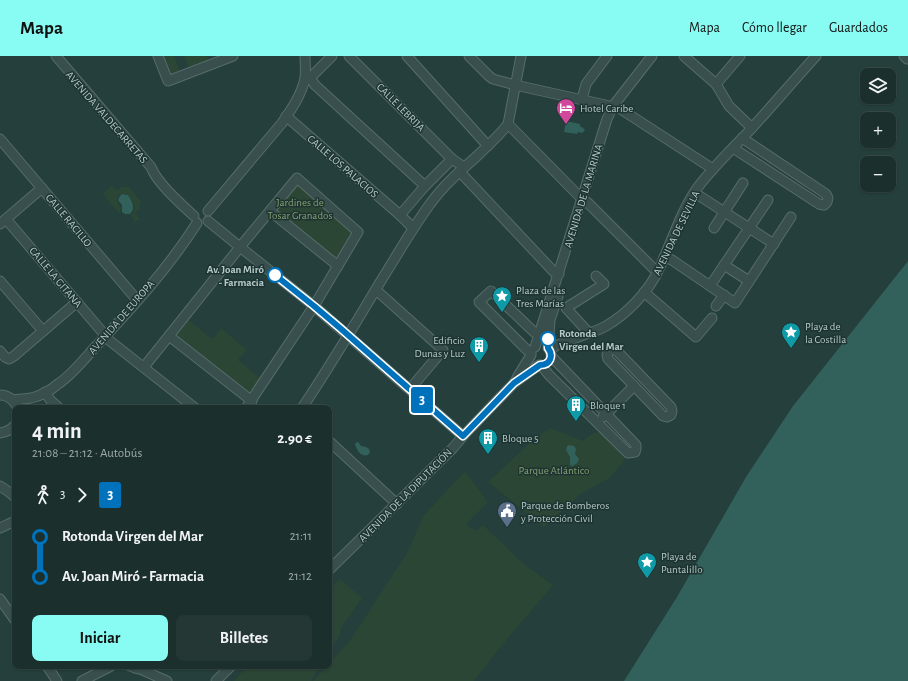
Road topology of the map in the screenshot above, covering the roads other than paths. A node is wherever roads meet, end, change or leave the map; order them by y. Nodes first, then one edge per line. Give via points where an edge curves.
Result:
1 (56, 56) edge
2 (62, 56) edge
3 (158, 56) edge
4 (233, 56) edge
5 (305, 56) edge
6 (332, 56) edge
7 (349, 56) edge
8 (407, 56) edge
9 (469, 56) edge
10 (521, 56) edge
11 (652, 56) edge
12 (659, 56) edge
13 (684, 56) edge
14 (740, 56) edge
15 (816, 56) edge
16 (904, 56) edge
17 (603, 57) edge
18 (908, 58) edge
19 (64, 67) junction
20 (307, 79) junction
21 (716, 84) junction
22 (515, 85) junction
23 (582, 99) junction
24 (616, 107) junction
25 (286, 116) junction
26 (508, 124) junction
27 (752, 128) junction
28 (742, 138) junction
29 (0, 139) edge
30 (488, 146) junction
31 (733, 148) junction
32 (452, 159) junction
33 (462, 169) junction
34 (713, 170) junction
35 (742, 183) dead end
36 (425, 186) junction
37 (42, 188) junction
38 (695, 193) junction
39 (768, 200) dead end
40 (585, 201) junction
41 (208, 211) junction
42 (270, 211) junction
43 (724, 212) junction
44 (400, 215) junction
45 (196, 217) junction
46 (791, 217) dead end
47 (208, 221) junction
48 (3, 222) edge
49 (414, 228) junction
50 (714, 228) dead end
51 (749, 228) junction
52 (774, 244) junction
53 (240, 247) junction
54 (664, 257) junction
55 (724, 265) junction
56 (338, 266) junction
57 (658, 270) junction
58 (559, 274) junction
59 (596, 276) dead end
60 (0, 281) edge
61 (749, 281) junction
62 (710, 286) junction
63 (376, 290) junction
64 (644, 292) junction
65 (724, 295) junction
66 (137, 300) junction
67 (77, 302) junction
68 (314, 306) junction
69 (716, 306) dead end
70 (712, 318) dead end
71 (42, 332) junction
72 (589, 333) junction
73 (539, 334) junction
74 (106, 336) junction
75 (169, 336) junction
76 (349, 336) junction
77 (0, 351) edge
78 (532, 351) junction
79 (550, 352) junction
80 (540, 365) junction
81 (144, 367) junction
82 (514, 383) junction
83 (634, 386) junction
84 (410, 389) junction
85 (45, 392) junction
86 (0, 394) edge
87 (32, 398) junction
88 (16, 404) edge
89 (26, 405) edge
90 (56, 405) edge
91 (191, 405) edge
92 (249, 405) edge
93 (304, 405) edge
94 (606, 414) junction
95 (598, 422) junction
96 (12, 429) edge
97 (0, 433) edge
98 (463, 436) junction
99 (332, 444) edge
100 (0, 486) edge
101 (12, 495) edge
102 (397, 504) junction
103 (12, 525) edge
104 (0, 528) edge
105 (332, 567) edge
106 (0, 599) edge
107 (12, 616) edge
108 (49, 669) edge
109 (105, 669) edge
110 (141, 669) edge
111 (228, 669) edge
112 (58, 681) edge
113 (82, 681) edge
114 (167, 681) edge
115 (216, 681) edge

1 - 19 street, AVENIDA VALDECARRETAS
2 - 19 street, AVENIDA VALDECARRETAS
3 - 4 street via 168,81
5 - 20 street
6 - 20 street
7 - 32 street, CALLE LEBRIJA
8 - 30 street
9 - 22 street via 489,76
10 - 22 street
11 - 24 street, AVENIDA DE LA MARINA
12 - 24 street, AVENIDA DE LA MARINA
13 - 21 street
14 - 21 street
15 - 27 street, AVENIDA DE SEVILLA
16 - 18 street
17 - 23 street via 586,84
19 - 45 street, AVENIDA VALDECARRETAS via 150,167 153,174
20 - 25 street
20 - 36 street
21 - 27 street via 729,106
22 - 23 street
22 - 26 street
23 - 24 street
24 - 34 street
24 - 40 street, AVENIDA DE LA MARINA via 607,119
25 - 41 street
25 - 44 street, CALLE LOS PALACIOS
26 - 30 street
26 - 40 street
27 - 28 street, AVENIDA DE SEVILLA
28 - 31 street, AVENIDA DE SEVILLA
28 - 31 street via 826,194 827,202 824,205 819,204
29 - 37 street, CALLE RACILLO
30 - 33 street
31 - 34 street, AVENIDA DE SEVILLA
32 - 33 street, CALLE LEBRIJA
32 - 36 street
33 - 49 street via 430,203
33 - 58 street, CALLE LEBRIJA via 554,272
34 - 38 street, AVENIDA DE SEVILLA
35 - 43 street
36 - 44 street
37 - 48 street
37 - 66 street, CALLE RACILLO
38 - 43 street
38 - 54 street, AVENIDA DE SEVILLA
39 - 51 street
40 - 57 street
40 - 58 street, AVENIDA DE LA MARINA
40 - 79 street, AVENIDA DE LA MARINA via 550,320
41 - 45 street via 200,209
41 - 47 street
42 - 53 street
42 - 56 street
42 - 56 street via 297,178 358,232
43 - 50 street
43 - 51 street
44 - 49 street, CALLE LOS PALACIOS
45 - 47 street via 204,224
45 - 66 street, AVENIDA DE EUROPA via 182,245
46 - 52 street
47 - 53 street
48 - 67 street, CALLE LA GITANA
49 - 63 street
51 - 52 street
51 - 55 street
52 - 61 street
53 - 68 street
53 - 75 street
54 - 57 street, AVENIDA DE SEVILLA
54 - 62 street
55 - 61 street
55 - 62 street
56 - 68 street
57 - 64 street, AVENIDA DE SEVILLA
58 - 73 street, AVENIDA DE LA MARINA
59 - 72 street via 604,284 566,308
60 - 71 street
61 - 65 street via 735,303
62 - 65 street
63 - 76 street
63 - 84 street via 443,350
64 - 70 street via 693,340
64 - 72 street, AVENIDA DE SEVILLA via 614,321
65 - 69 street
66 - 74 street, AVENIDA DE EUROPA
67 - 71 street
67 - 74 street, CALLE LA GITANA
68 - 76 street
68 - 92 street
71 - 77 street via 9,359
72 - 79 street, AVENIDA DE SEVILLA via 555,346
73 - 78 street, AVENIDA DE LA MARINA
73 - 78 street via 492,291 479,302 526,349
74 - 81 street, CALLE LA GITANA
74 - 85 street, AVENIDA DE EUROPA via 60,384
75 - 81 street
75 - 92 street
76 - 84 street
76 - 93 street
78 - 79 street via 542,345
78 - 80 street via 533,361
78 - 82 street, AVENIDA DE LA DIPUTACIÓN
79 - 80 street via 548,363
79 - 94 street
80 - 82 street, AVENIDA DE LA DIPUTACIÓN
80 - 95 street
81 - 91 street, CALLE LA GITANA
82 - 98 street, AVENIDA DE LA DIPUTACIÓN
83 - 83 street via 663,416 671,415 670,407 617,350 608,351 608,359
83 - 94 street
84 - 98 street
85 - 87 street, AVENIDA DE EUROPA
85 - 90 street
86 - 88 street via 9,397
87 - 88 street, AVENIDA DE EUROPA
87 - 89 street, AVENIDA DE EUROPA
94 - 95 street
94 - 95 street via 636,445 635,452 628,453
96 - 97 street
98 - 102 street, AVENIDA DE LA DIPUTACIÓN
99 - 102 street
100 - 101 street
102 - 105 street, AVENIDA DE LA DIPUTACIÓN
103 - 104 street
106 - 107 street
108 - 112 street
109 - 113 street
110 - 114 street
111 - 115 street

